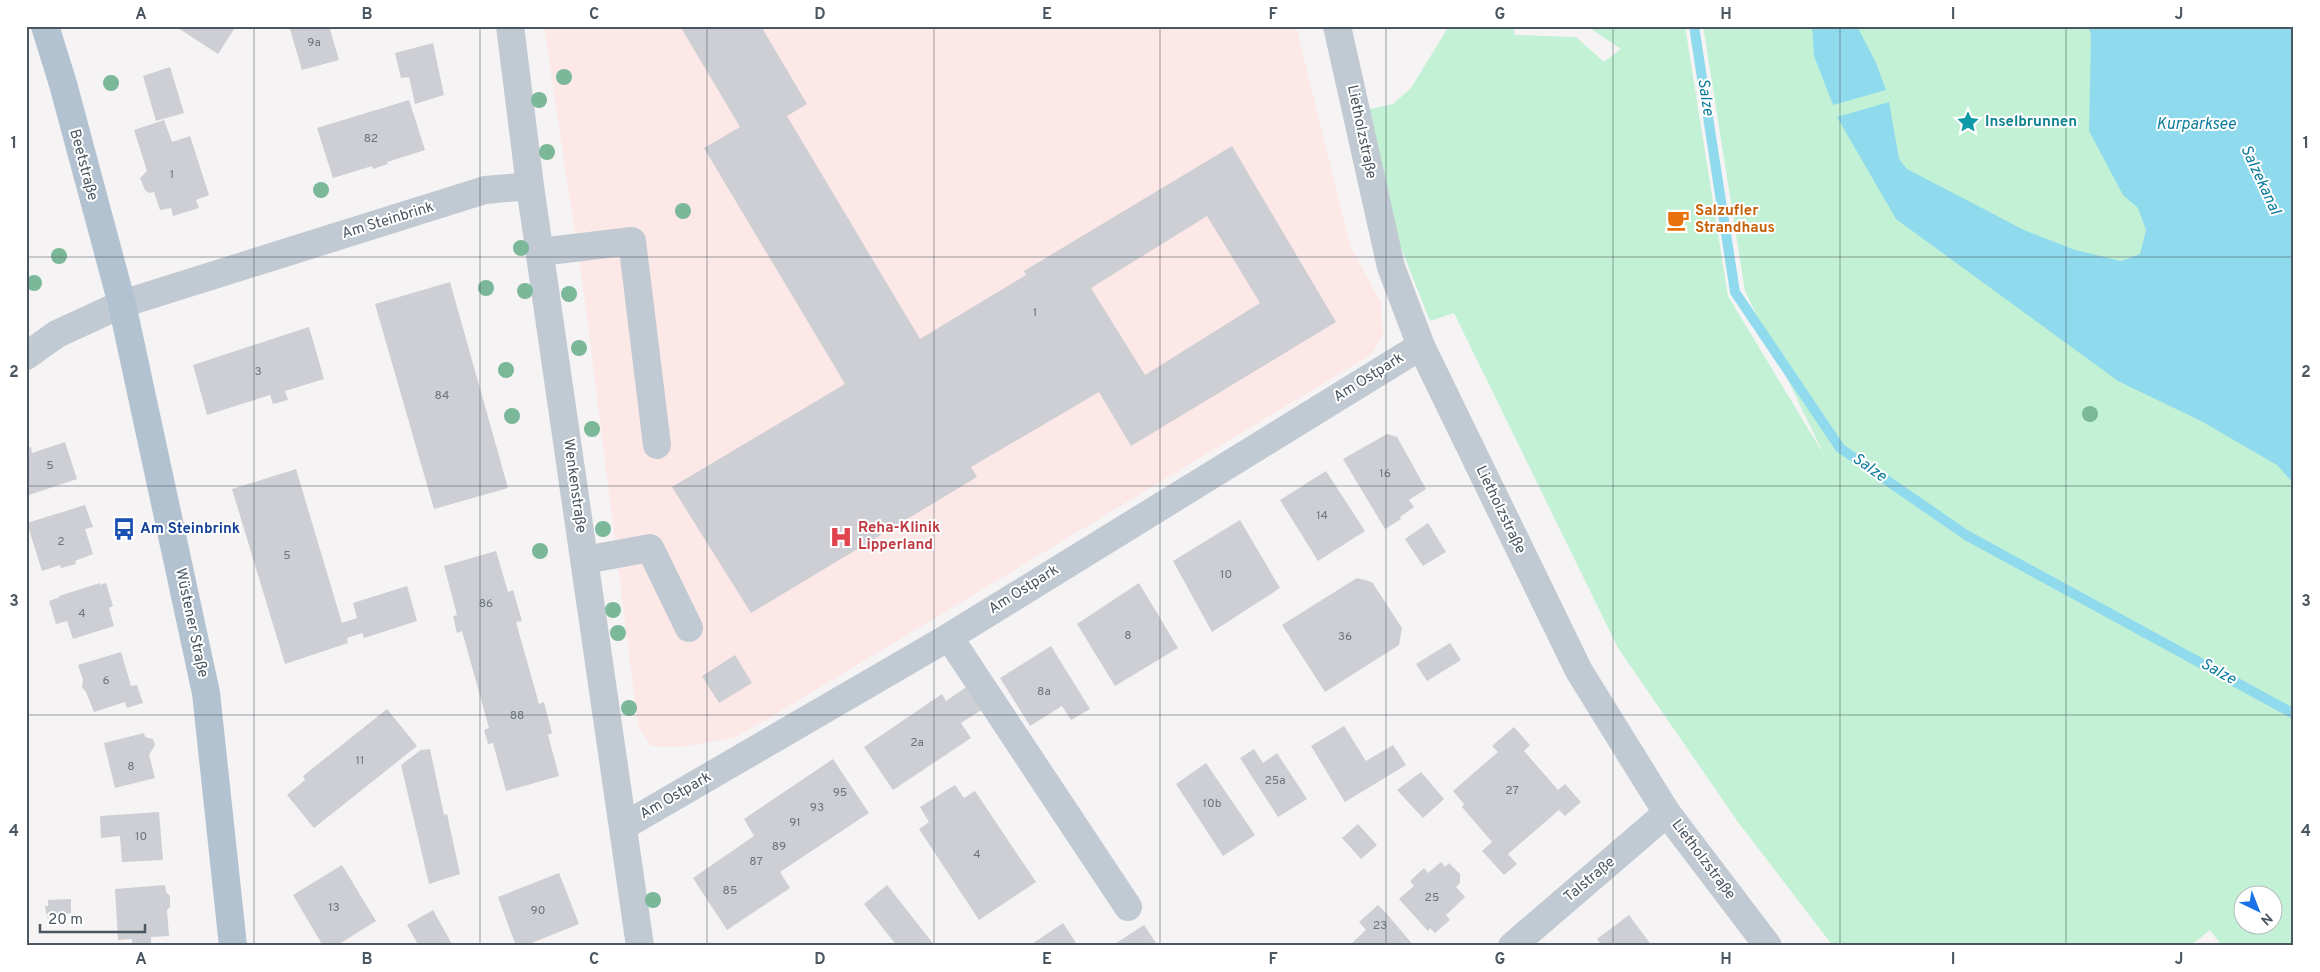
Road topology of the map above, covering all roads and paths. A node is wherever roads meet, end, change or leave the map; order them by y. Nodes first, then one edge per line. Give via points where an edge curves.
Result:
1 (45, 26) edge
2 (510, 26) edge
3 (1337, 26) edge
4 (530, 186) junction
5 (540, 252) junction
6 (122, 304) junction
7 (1420, 346) junction
8 (26, 356) edge
9 (657, 444) dead end
10 (585, 560) junction
11 (689, 628) dead end
12 (949, 636) junction
13 (1667, 813) junction
14 (624, 826) junction
15 (1128, 907) dead end
16 (233, 946) edge
17 (640, 946) edge
18 (1512, 946) edge
19 (1768, 946) edge

1 - 6 main road, Beetstraße
2 - 4 street, Wenkenstraße
3 - 7 street, Lietholzstraße via 1391,267
4 - 5 street, Wenkenstraße
4 - 6 street, Am Steinbrink via 485,190
5 - 9 street via 632,241
5 - 10 street, Wenkenstraße
6 - 8 street, Am Steinbrink via 56,334
6 - 16 main road, Wüstener Straße via 206,693
7 - 12 street, Am Ostpark
7 - 13 street, Lietholzstraße via 1579,672
10 - 11 street via 650,548
10 - 14 street, Wenkenstraße
12 - 14 street, Am Ostpark
12 - 15 street
13 - 18 street, Talstraße
13 - 19 street, Lietholzstraße
14 - 17 street, Wenkenstraße

